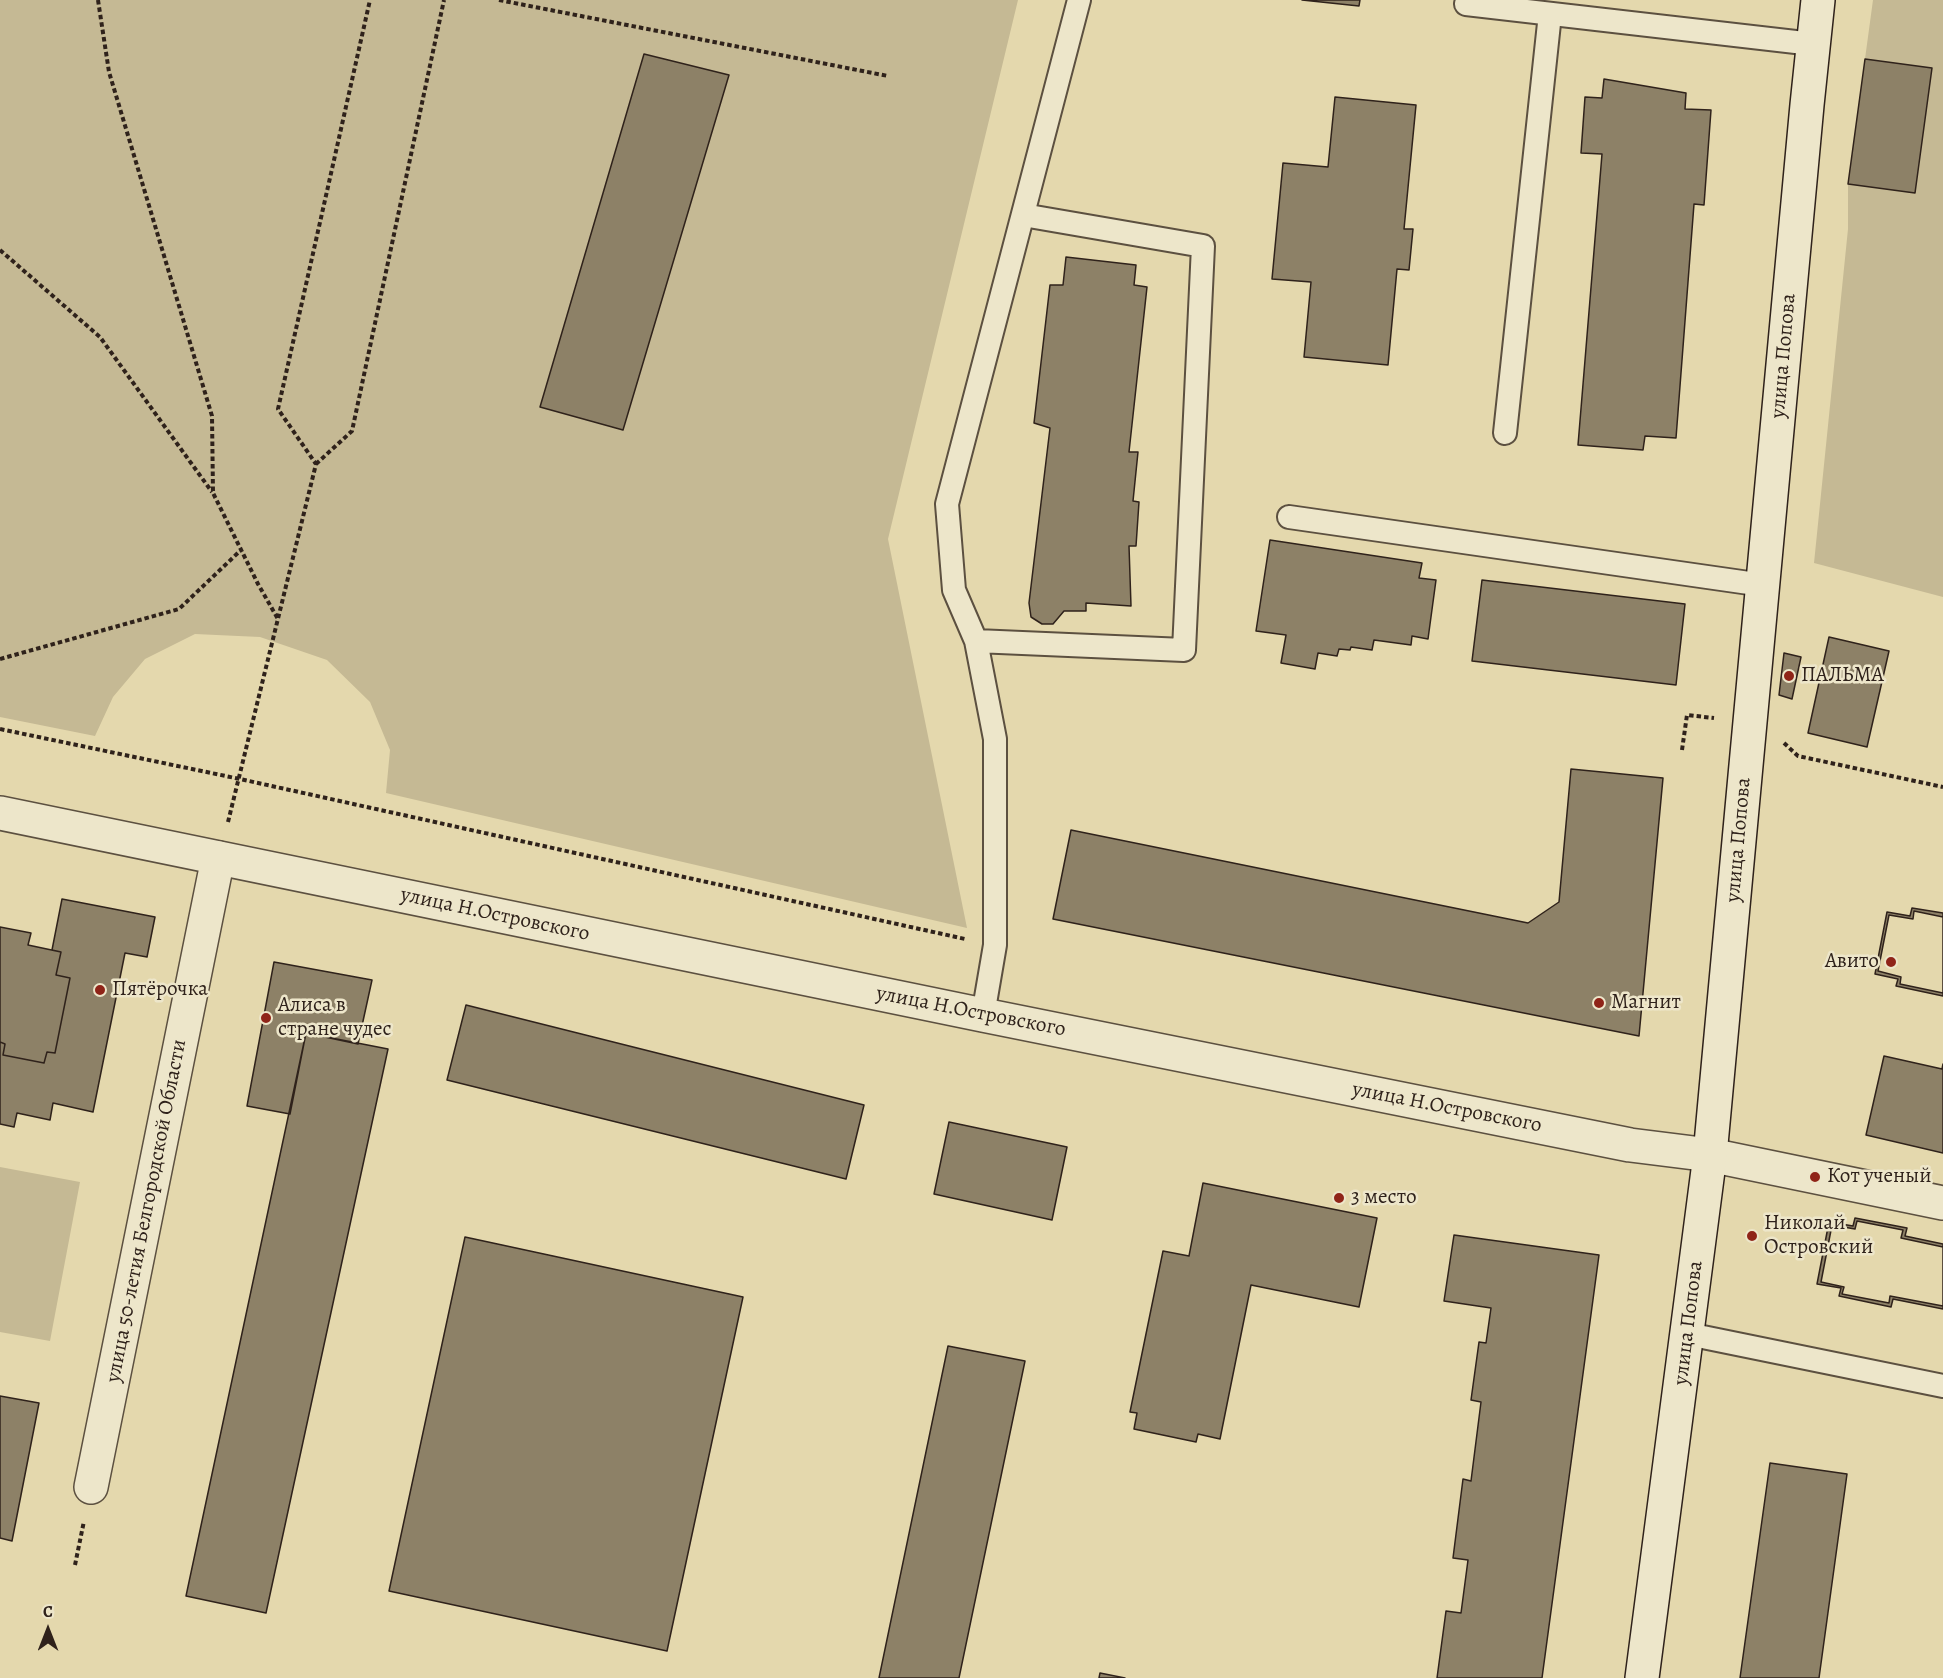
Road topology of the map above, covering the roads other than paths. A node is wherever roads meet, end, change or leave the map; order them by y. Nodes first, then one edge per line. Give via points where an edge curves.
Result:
1 (1079, 0) edge
2 (1818, 0) edge
3 (1466, 4) dead end
4 (1550, 14) junction
5 (1813, 44) junction
6 (1023, 215) junction
7 (1505, 433) dead end
8 (1289, 517) dead end
9 (1763, 585) junction
10 (976, 641) junction
11 (0, 813) edge
12 (218, 858) junction
13 (983, 1015) junction
14 (1710, 1155) junction
15 (1943, 1203) edge
16 (1688, 1334) junction
17 (1943, 1386) edge
18 (91, 1487) road end
19 (1642, 1678) edge

1 - 6 lane
2 - 5 street, улица Попова
3 - 4 lane
4 - 5 lane
4 - 7 lane
5 - 9 street, улица Попова
6 - 10 lane via 947,504 954,590
6 - 10 lane via 1203,246 1184,650
8 - 9 lane
9 - 14 street, улица Попова
10 - 13 lane via 995,739 995,945
11 - 12 street, улица Н.Островского
12 - 13 street, улица Н.Островского
12 - 18 street, улица 50-летия Белгородской Области
13 - 14 street, улица Н.Островского via 1630,1145
14 - 15 street, улица Н.Островского
14 - 16 street, улица Попова
16 - 17 lane
16 - 19 street, улица Попова

